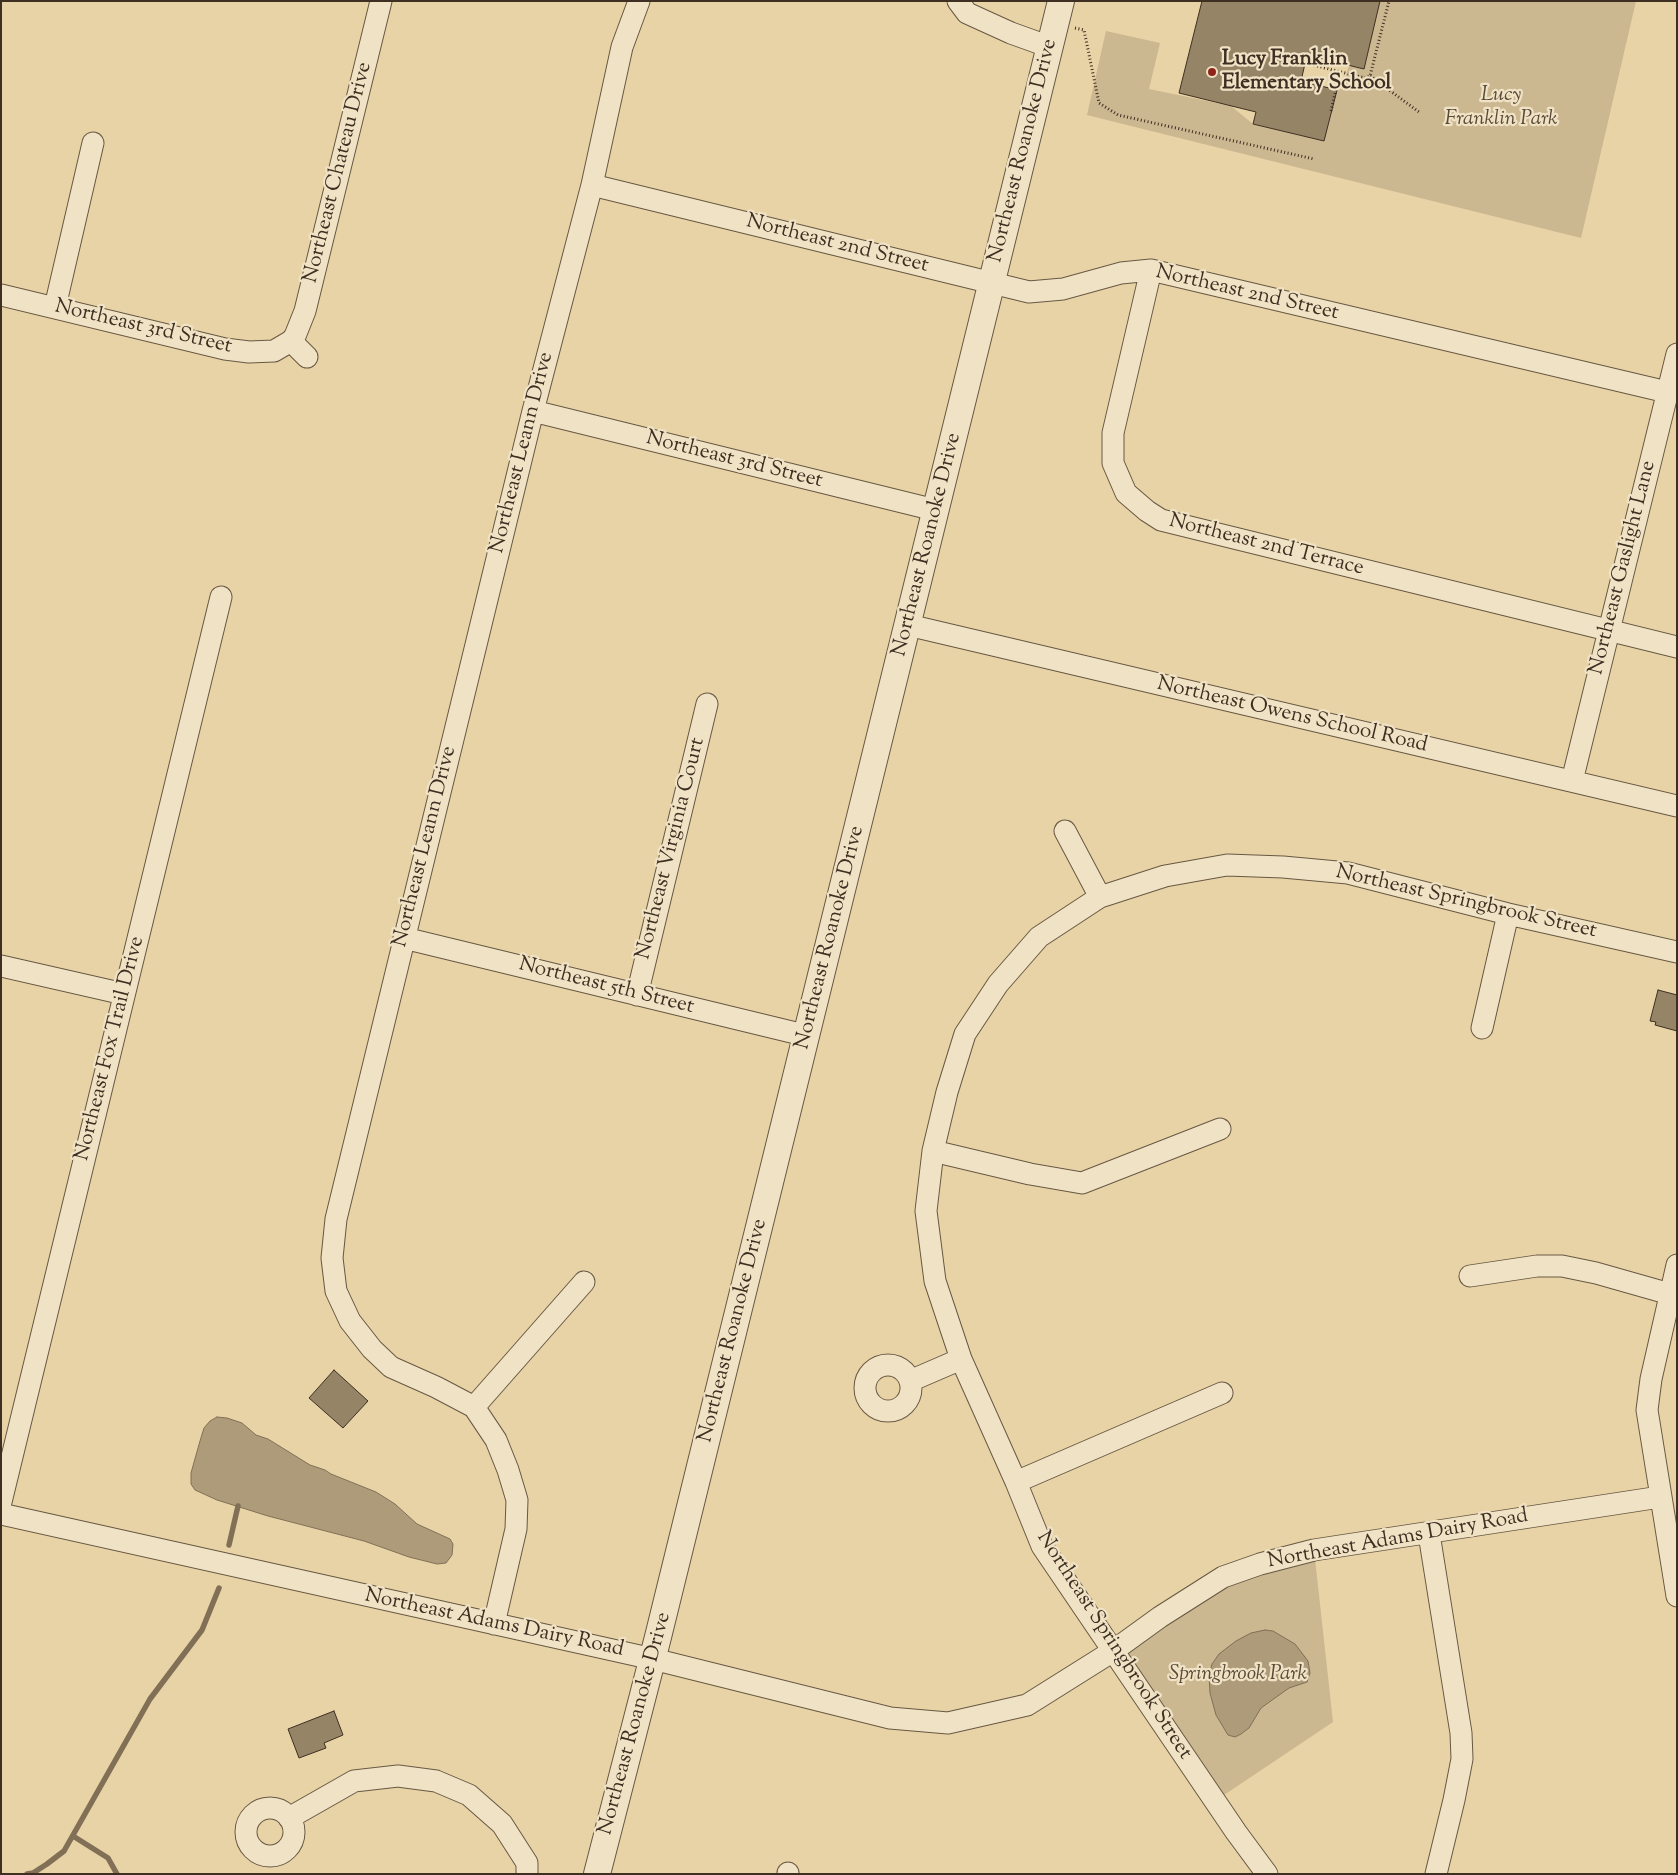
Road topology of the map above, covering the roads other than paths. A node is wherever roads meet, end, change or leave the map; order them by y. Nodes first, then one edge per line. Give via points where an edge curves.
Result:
1 (381, 1) edge
2 (639, 1) edge
3 (958, 1) edge
4 (1061, 1) edge
5 (1050, 47) junction
6 (93, 143) dead end
7 (592, 185) junction
8 (1151, 270) junction
9 (992, 282) junction
10 (1, 295) edge
11 (55, 307) junction
12 (291, 341) junction
13 (1677, 354) edge
14 (307, 357) dead end
15 (1667, 392) junction
16 (533, 411) junction
17 (935, 510) junction
18 (221, 597) dead end
19 (908, 625) junction
20 (1609, 629) junction
21 (1677, 647) edge
22 (707, 704) dead end
23 (1572, 781) junction
24 (1677, 806) edge
25 (1065, 831) dead end
26 (1100, 897) junction
27 (1508, 914) junction
28 (404, 938) junction
29 (1677, 952) edge
30 (1, 966) edge
31 (124, 994) junction
32 (636, 995) junction
33 (1482, 1028) dead end
34 (808, 1036) junction
35 (1220, 1129) dead end
36 (933, 1151) junction
37 (1677, 1265) edge
38 (1470, 1276) dead end
39 (584, 1282) dead end
40 (1670, 1294) junction
41 (961, 1359) junction
42 (910, 1380) dead end
43 (1222, 1393) dead end
44 (474, 1407) junction
45 (1016, 1482) junction
46 (1660, 1497) junction
47 (1, 1502) edge
48 (1, 1514) edge
49 (1429, 1534) junction
50 (1677, 1596) edge
51 (494, 1624) junction
52 (1112, 1651) junction
53 (653, 1659) junction
54 (289, 1818) dead end
55 (527, 1874) edge
56 (597, 1874) edge
57 (1267, 1874) edge
58 (1436, 1874) edge

1 - 12 street, Northeast Chateau Drive via 305,311
2 - 7 street, Northeast Leann Drive via 622,47
3 - 5 street via 967,13
4 - 5 street, Northeast Roanoke Drive
5 - 9 street, Northeast Roanoke Drive
6 - 11 street
7 - 9 street, Northeast 2nd Street
7 - 16 street, Northeast Leann Drive
8 - 9 street, Northeast 2nd Street via 1121,273 1063,289 1028,292
8 - 15 street, Northeast 2nd Street
8 - 20 street, Northeast 2nd Terrace via 1113,433 1113,463 1126,493 1147,511 1161,520
9 - 17 street, Northeast Roanoke Drive
10 - 11 street, Northeast 3rd Street
11 - 12 street, Northeast 3rd Street via 224,349 274,351
12 - 14 street
13 - 15 street, Northeast Gaslight Lane
15 - 20 street, Northeast Gaslight Lane
16 - 17 street, Northeast 3rd Street
16 - 28 street, Northeast Leann Drive
17 - 19 street, Northeast Roanoke Drive
18 - 31 street, Northeast Fox Trail Drive
19 - 23 street, Northeast Owens School Road
19 - 34 street, Northeast Roanoke Drive
20 - 21 street, Northeast 2nd Terrace
20 - 23 street, Northeast Gaslight Lane
22 - 32 street, Northeast Virginia Court
23 - 24 street, Northeast Owens School Road
25 - 26 street
26 - 27 street, Northeast Springbrook Street via 1165,876 1226,865 1283,867 1348,873
26 - 36 street, Northeast Springbrook Street via 1039,937 998,984 965,1034
27 - 29 street, Northeast Springbrook Street
27 - 33 street
28 - 32 street, Northeast 5th Street
28 - 44 street, Northeast Leann Drive via 336,1219 332,1258 336,1291 350,1321 391,1367
30 - 31 street
31 - 47 street, Northeast Fox Trail Drive
32 - 34 street, Northeast 5th Street
34 - 53 street, Northeast Roanoke Drive
35 - 36 street via 1082,1184
36 - 41 street, Northeast Springbrook Street via 926,1211 935,1281
37 - 40 street
38 - 40 street via 1537,1266 1562,1266
39 - 44 street
40 - 46 street via 1647,1410
41 - 42 street
41 - 45 street, Northeast Springbrook Street
43 - 45 street
44 - 51 street, Northeast Leann Drive via 496,1440 517,1500 515,1536
45 - 52 street, Northeast Springbrook Street via 1042,1546
46 - 49 street, Northeast Adams Dairy Road
46 - 50 street
48 - 51 street, Northeast Adams Dairy Road
49 - 52 street, Northeast Adams Dairy Road via 1314,1550 1223,1577
49 - 58 street via 1461,1733 1462,1758
51 - 53 street, Northeast Adams Dairy Road
52 - 53 street, Northeast Adams Dairy Road via 1027,1704 948,1723 890,1718
52 - 57 street, Northeast Springbrook Street
53 - 56 street, Northeast Roanoke Drive
54 - 55 street via 354,1781 398,1776 436,1782 469,1795 502,1824 527,1863

